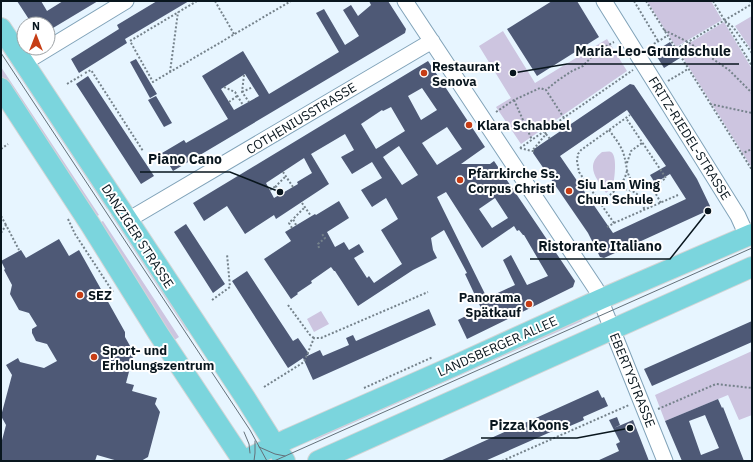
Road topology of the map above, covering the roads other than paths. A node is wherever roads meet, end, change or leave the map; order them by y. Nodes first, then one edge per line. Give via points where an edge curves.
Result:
1 (126, 1) edge
2 (405, 1) edge
3 (604, 1) edge
4 (1, 28) edge
5 (432, 41) junction
6 (24, 63) junction
7 (1, 88) edge
8 (128, 220) junction
9 (750, 235) edge
10 (752, 267) edge
11 (600, 299) junction
12 (612, 329) junction
13 (280, 453) edge
14 (243, 461) edge
15 (318, 461) edge
16 (665, 461) edge

1 - 6 street
2 - 5 street, EBERTYSTRASSE
3 - 9 street, FRITZ-RIEDEL-STRASSE
4 - 6 main road, DANZIGER STRASSE
5 - 8 street, COTHENIUSSTRASSE
5 - 11 street, EBERTYSTRASSE via 569,247
6 - 8 main road, DANZIGER STRASSE
7 - 14 main road
8 - 13 main road, DANZIGER STRASSE
9 - 11 main road, LANDSBERGER ALLEE
10 - 12 main road
11 - 12 street, EBERTYSTRASSE
11 - 13 main road, LANDSBERGER ALLEE via 456,365
12 - 15 main road
12 - 16 street, EBERTYSTRASSE
13 - 14 main road, LANDSBERGER ALLEE

